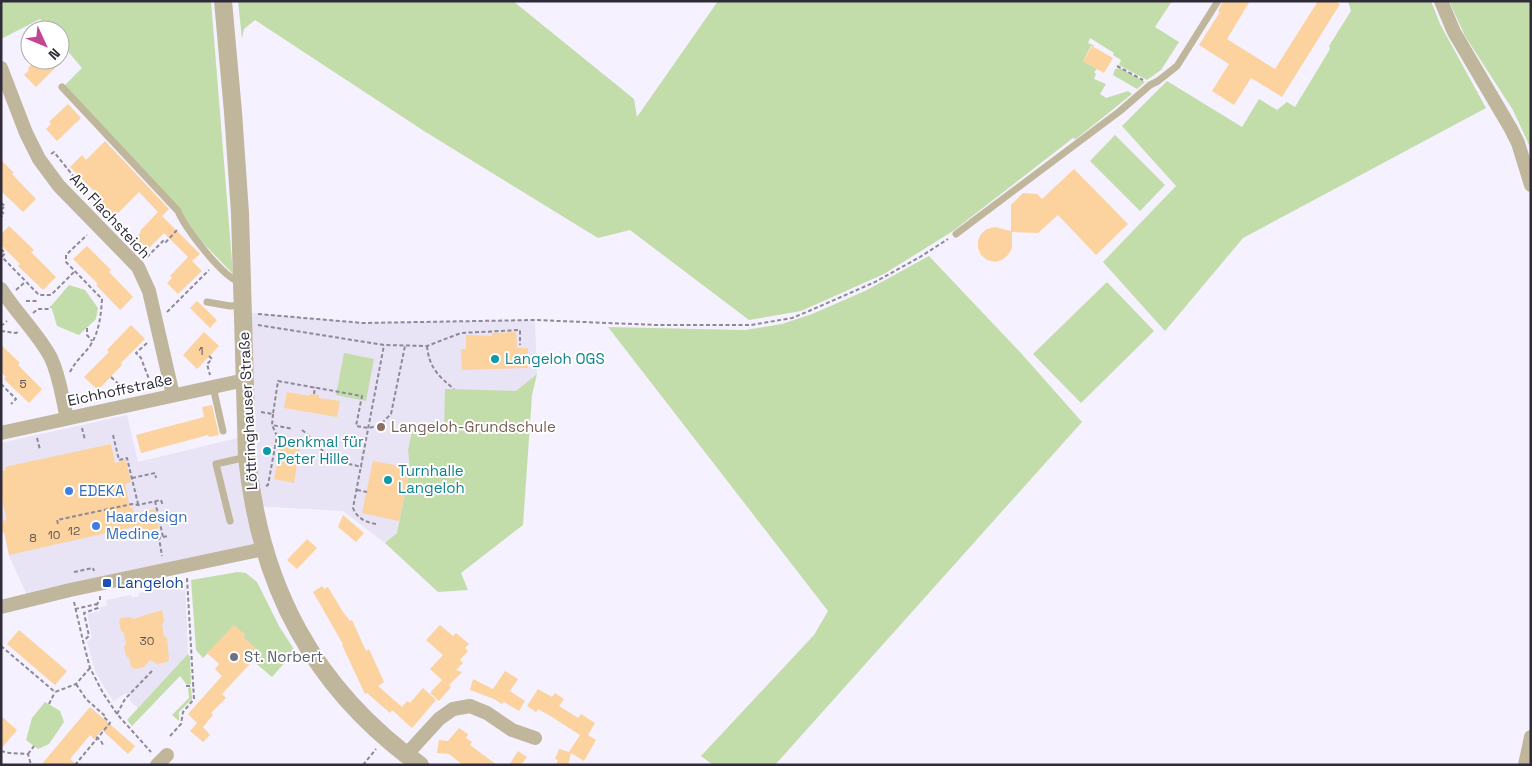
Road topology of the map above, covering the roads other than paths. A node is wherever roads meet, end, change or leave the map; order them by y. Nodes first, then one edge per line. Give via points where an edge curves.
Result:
1 (223, 1) edge
2 (1218, 1) edge
3 (1441, 1) edge
4 (1, 68) edge
5 (62, 87) dead end
6 (1531, 185) edge
7 (956, 234) road end
8 (242, 283) junction
9 (1, 289) edge
10 (207, 302) dead end
11 (244, 313) junction
12 (245, 380) junction
13 (211, 381) junction
14 (173, 395) junction
15 (67, 418) junction
16 (223, 431) dead end
17 (1, 432) edge
18 (248, 456) junction
19 (230, 522) dead end
20 (264, 549) junction
21 (1, 607) edge
22 (1531, 737) edge
23 (535, 738) dead end
24 (413, 760) edge
25 (1525, 765) edge

1 - 8 street, Löttringhauser Straße via 233,112
2 - 7 lane via 1177,66
3 - 6 street via 1454,32 1518,143
4 - 14 street, Am Flachsteich via 39,159 59,186 138,267 149,290
5 - 8 lane via 178,211 183,224 216,263 235,281
8 - 11 street, Löttringhauser Straße
9 - 15 street via 51,359
10 - 11 lane via 230,306
11 - 12 street, Löttringhauser Straße
12 - 13 street, Eichhoffstraße
12 - 18 street, Löttringhauser Straße
13 - 14 street, Eichhoffstraße
13 - 16 lane
14 - 15 street, Eichhoffstraße
15 - 17 street, Eichhoffstraße
18 - 19 lane via 216,464
18 - 20 street, Löttringhauser Straße via 251,490
20 - 21 street
20 - 24 street, Löttringhauser Straße via 283,600 303,639 334,684 386,739
22 - 25 street
23 - 24 street via 512,730 470,706 453,709 439,719

